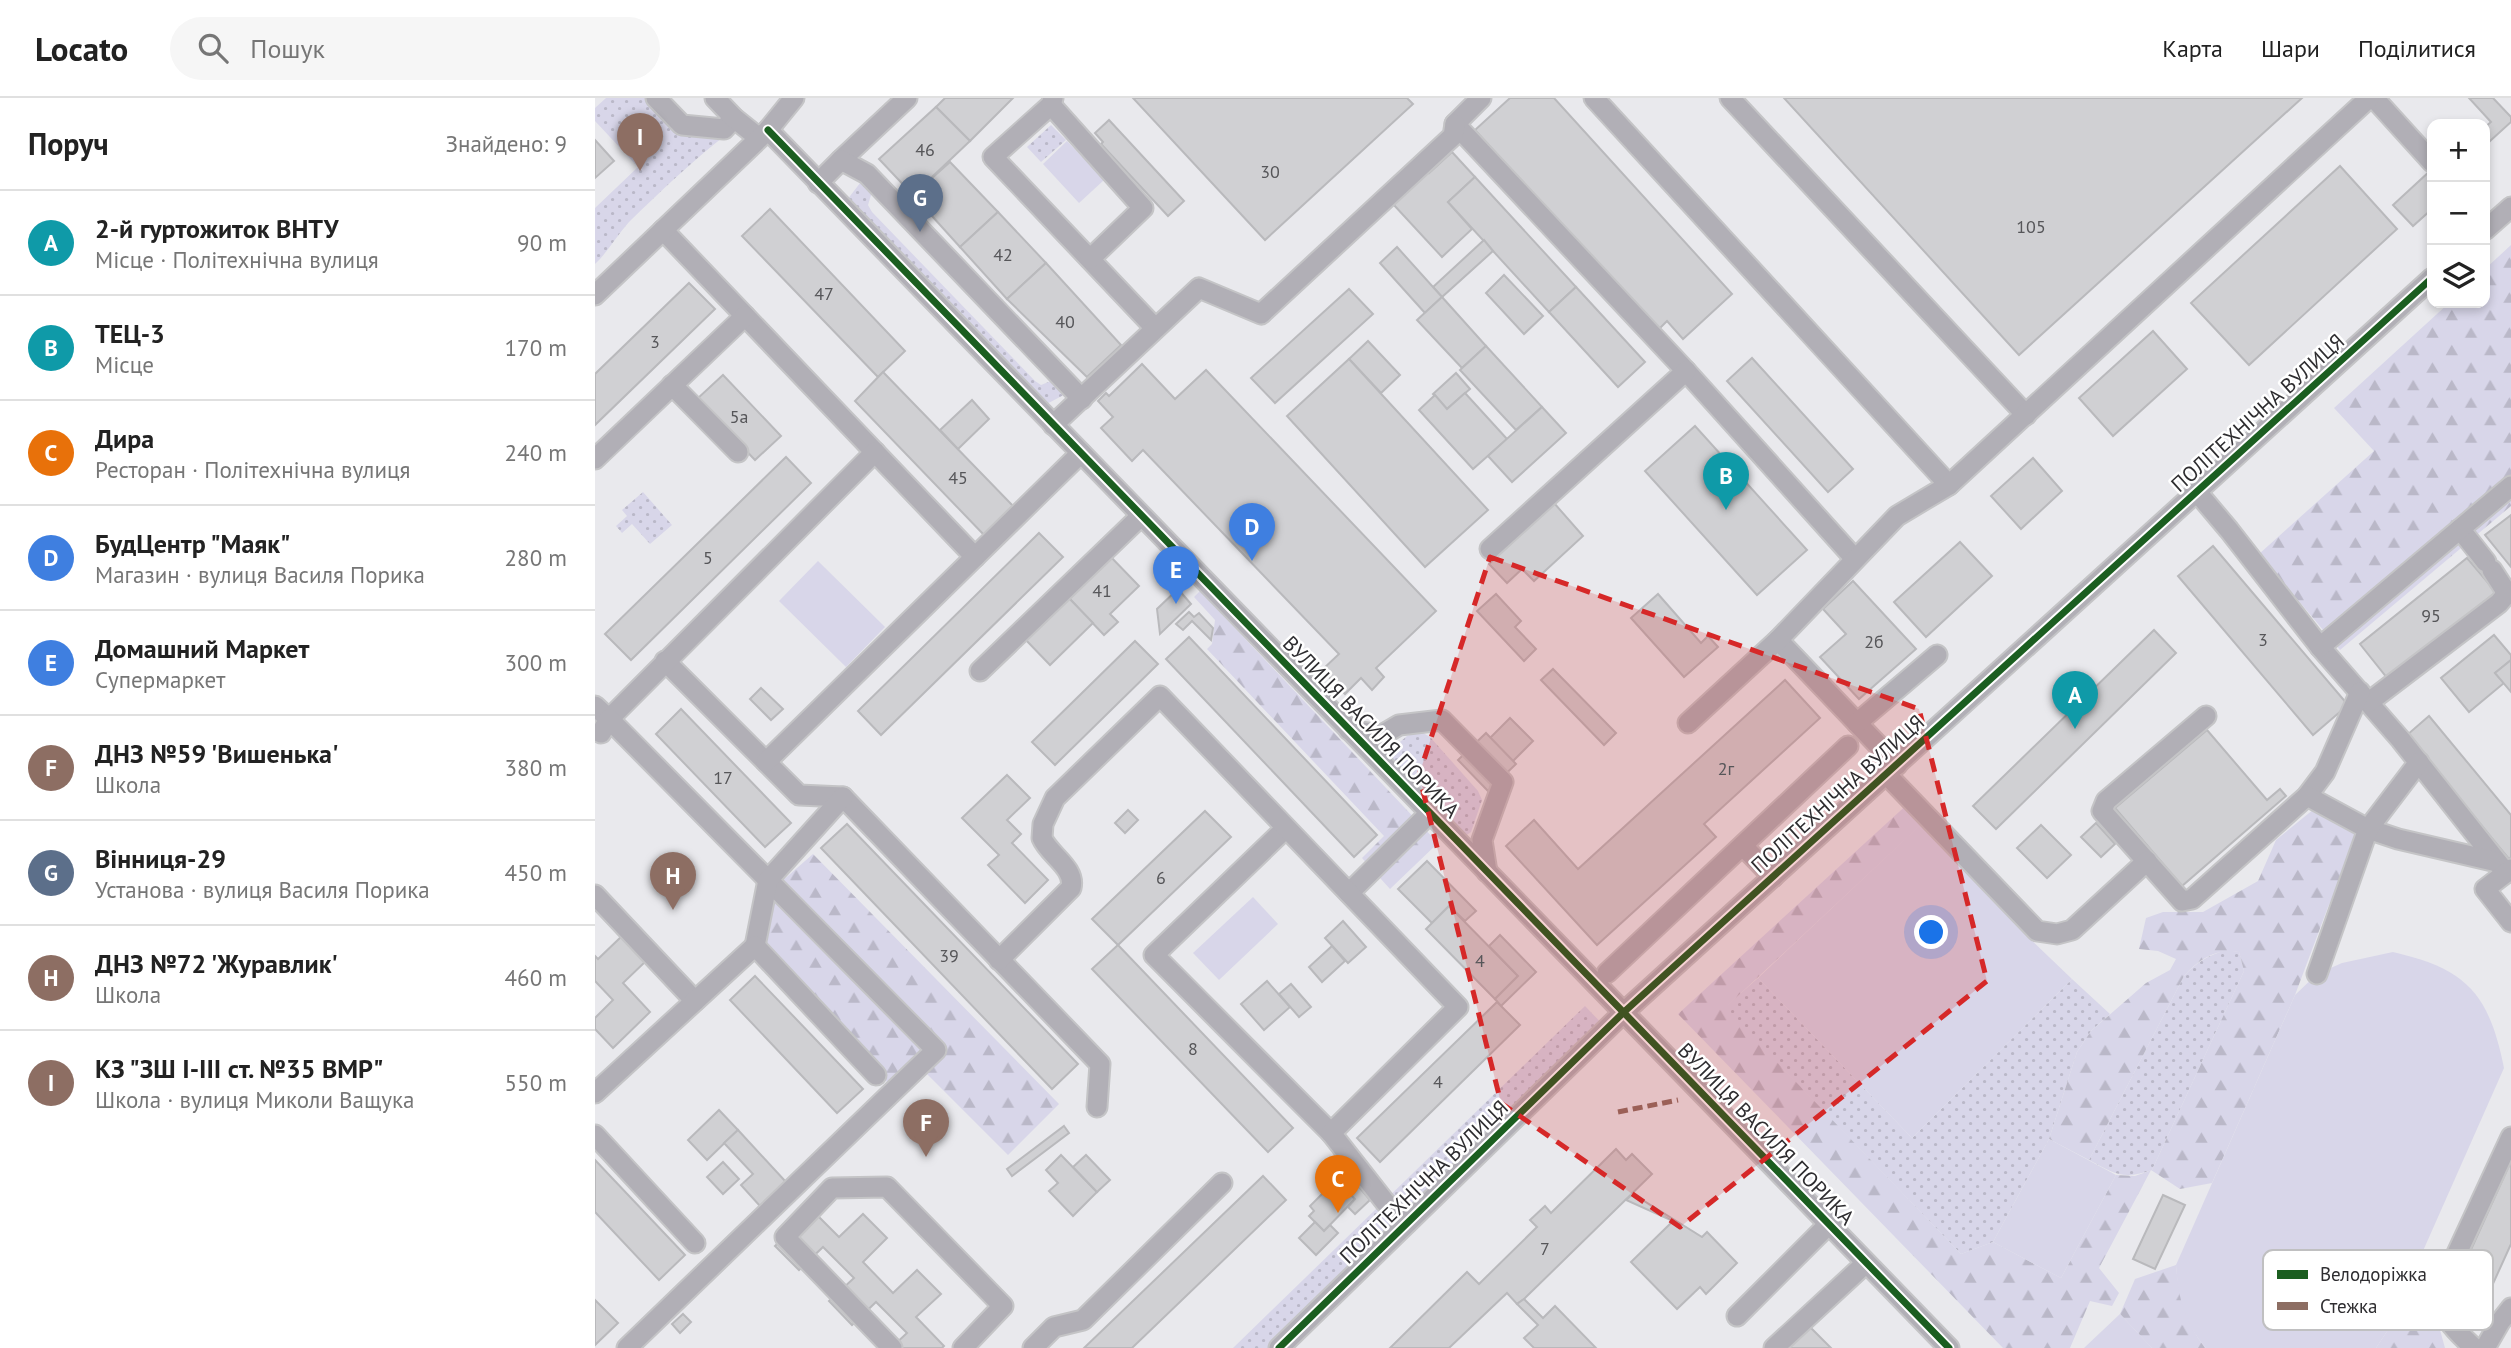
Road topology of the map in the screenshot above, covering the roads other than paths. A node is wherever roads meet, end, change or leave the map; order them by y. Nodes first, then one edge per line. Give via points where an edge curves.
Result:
1 (656, 98) edge
2 (715, 98) edge
3 (794, 98) edge
4 (907, 98) edge
5 (1481, 98) edge
6 (1594, 98) edge
7 (1730, 98) edge
8 (2371, 98) edge
9 (1052, 101) edge
10 (734, 118) junction
11 (1455, 124) junction
12 (764, 134) junction
13 (2427, 157) edge
14 (841, 160) junction
15 (818, 183) junction
16 (2511, 206) edge
17 (2490, 222) edge
18 (663, 230) junction
19 (1090, 260) junction
20 (2427, 283) edge
21 (595, 295) edge
22 (745, 316) junction
23 (1155, 328) junction
24 (1686, 371) junction
25 (672, 385) junction
26 (1081, 398) junction
27 (2027, 415) junction
28 (1053, 425) junction
29 (738, 452) dead end
30 (875, 452) junction
31 (1081, 453) junction
32 (595, 459) edge
33 (1949, 485) junction
34 (2511, 485) edge
35 (2197, 492) junction
36 (1141, 516) junction
37 (2460, 529) junction
38 (1490, 549) dead end
39 (975, 557) junction
40 (1855, 559) junction
41 (1778, 640) junction
42 (2320, 647) junction
43 (1937, 655) dead end
44 (665, 662) junction
45 (980, 671) dead end
46 (2365, 697) junction
47 (2206, 716) dead end
48 (602, 719) edge
49 (1688, 723) dead end
50 (1857, 723) junction
51 (1349, 730) junction
52 (1848, 746) dead end
53 (766, 762) junction
54 (2419, 762) junction
55 (1892, 770) junction
56 (2307, 796) junction
57 (843, 797) junction
58 (1430, 813) junction
59 (1286, 828) junction
60 (2368, 829) junction
61 (1743, 846) junction
62 (2147, 861) junction
63 (2505, 868) edge
64 (1487, 872) junction
65 (1773, 877) junction
66 (768, 880) junction
67 (1349, 893) junction
68 (595, 895) edge
69 (2511, 922) edge
70 (755, 946) junction
71 (999, 960) junction
72 (1607, 973) dead end
73 (2317, 974) dead end
74 (695, 1001) junction
75 (1624, 1012) junction
76 (876, 1075) dead end
77 (595, 1093) edge
78 (1097, 1107) dead end
79 (1331, 1133) junction
80 (595, 1135) edge
81 (2511, 1137) edge
82 (1222, 1182) dead end
83 (1407, 1223) junction
84 (1829, 1224) junction
85 (695, 1243) dead end
86 (2458, 1250) edge
87 (1866, 1262) junction
88 (2511, 1308) edge
89 (1737, 1316) dead end
90 (2454, 1330) edge
91 (627, 1348) edge
92 (892, 1348) edge
93 (963, 1348) edge
94 (1033, 1348) edge
95 (1279, 1348) edge
96 (1774, 1348) edge
97 (1948, 1348) edge
98 (2473, 1348) edge
99 (2485, 1348) edge

1 - 10 street via 681,125 724,129
2 - 10 street, ВУЛИЦЯ ВАСИЛЯ ПОРИКА
3 - 12 street
4 - 14 street
5 - 11 street
6 - 33 street
7 - 27 street
8 - 13 street
8 - 27 street
9 - 19 street via 1143,208
9 - 19 street via 993,157
10 - 12 street, ВУЛИЦЯ ВАСИЛЯ ПОРИКА
11 - 23 street via 1454,136 1261,314 1199,288
11 - 24 street
12 - 15 street, ВУЛИЦЯ ВАСИЛЯ ПОРИКА
12 - 18 street
14 - 15 street
14 - 26 street via 867,174
15 - 28 street, ВУЛИЦЯ ВАСИЛЯ ПОРИКА
16 - 17 street
18 - 21 street
18 - 22 street
19 - 23 street
20 - 35 street, ПОЛІТЕХНІЧНА ВУЛИЦЯ
22 - 25 street
22 - 30 street
23 - 26 street
24 - 38 street
24 - 40 street
25 - 29 street
25 - 32 street
26 - 28 street
27 - 33 street
28 - 31 street, ВУЛИЦЯ ВАСИЛЯ ПОРИКА
30 - 39 street
30 - 44 street
31 - 36 street, ВУЛИЦЯ ВАСИЛЯ ПОРИКА
31 - 39 street
33 - 40 street via 1897,516
34 - 37 street
35 - 42 street
35 - 55 street, ПОЛІТЕХНІЧНА ВУЛИЦЯ
36 - 45 street
36 - 51 street, ВУЛИЦЯ ВАСИЛЯ ПОРИКА
37 - 42 street
37 - 46 street via 2505,590 2504,597
39 - 53 street
40 - 41 street
41 - 49 street
41 - 50 street
42 - 46 street
43 - 50 street
44 - 48 street
44 - 53 street
46 - 54 street
46 - 56 street
47 - 62 street via 2106,801 2102,811
48 - 66 street
50 - 55 street
51 - 58 street, ВУЛИЦЯ ВАСИЛЯ ПОРИКА
51 - 64 street via 1382,735 1399,725 1442,720 1503,782 1482,840
52 - 61 street
53 - 57 street via 799,794
54 - 60 street
54 - 63 street
55 - 62 street via 2038,931 2057,934 2072,930
55 - 65 street, ПОЛІТЕХНІЧНА ВУЛИЦЯ
56 - 60 street
56 - 62 street via 2192,899 2182,901
57 - 66 street
57 - 71 street
58 - 64 street, ВУЛИЦЯ ВАСИЛЯ ПОРИКА
58 - 67 street
59 - 67 street
59 - 71 street via 1160,696 1055,798 1042,838 1073,883
59 - 79 street via 1154,955
60 - 63 street
60 - 73 street
61 - 65 street
61 - 72 street
63 - 69 street via 2485,889
64 - 75 street, ВУЛИЦЯ ВАСИЛЯ ПОРИКА
65 - 75 street, ПОЛІТЕХНІЧНА ВУЛИЦЯ
66 - 70 street
66 - 91 street via 936,1050
67 - 79 street via 1458,1007
68 - 74 street
70 - 74 street
70 - 76 street
71 - 78 street via 1100,1064
74 - 77 street
75 - 83 street, ПОЛІТЕХНІЧНА ВУЛИЦЯ
75 - 84 street, ВУЛИЦЯ ВАСИЛЯ ПОРИКА
79 - 83 street
80 - 85 street
81 - 86 street
82 - 94 street via 1083,1320 1054,1327
83 - 95 street, ПОЛІТЕХНІЧНА ВУЛИЦЯ
84 - 87 street, ВУЛИЦЯ ВАСИЛЯ ПОРИКА
84 - 89 street
87 - 96 street
87 - 97 street, ВУЛИЦЯ ВАСИЛЯ ПОРИКА
88 - 99 street
90 - 98 street
92 - 93 street via 785,1237 832,1188 887,1187 1003,1306

